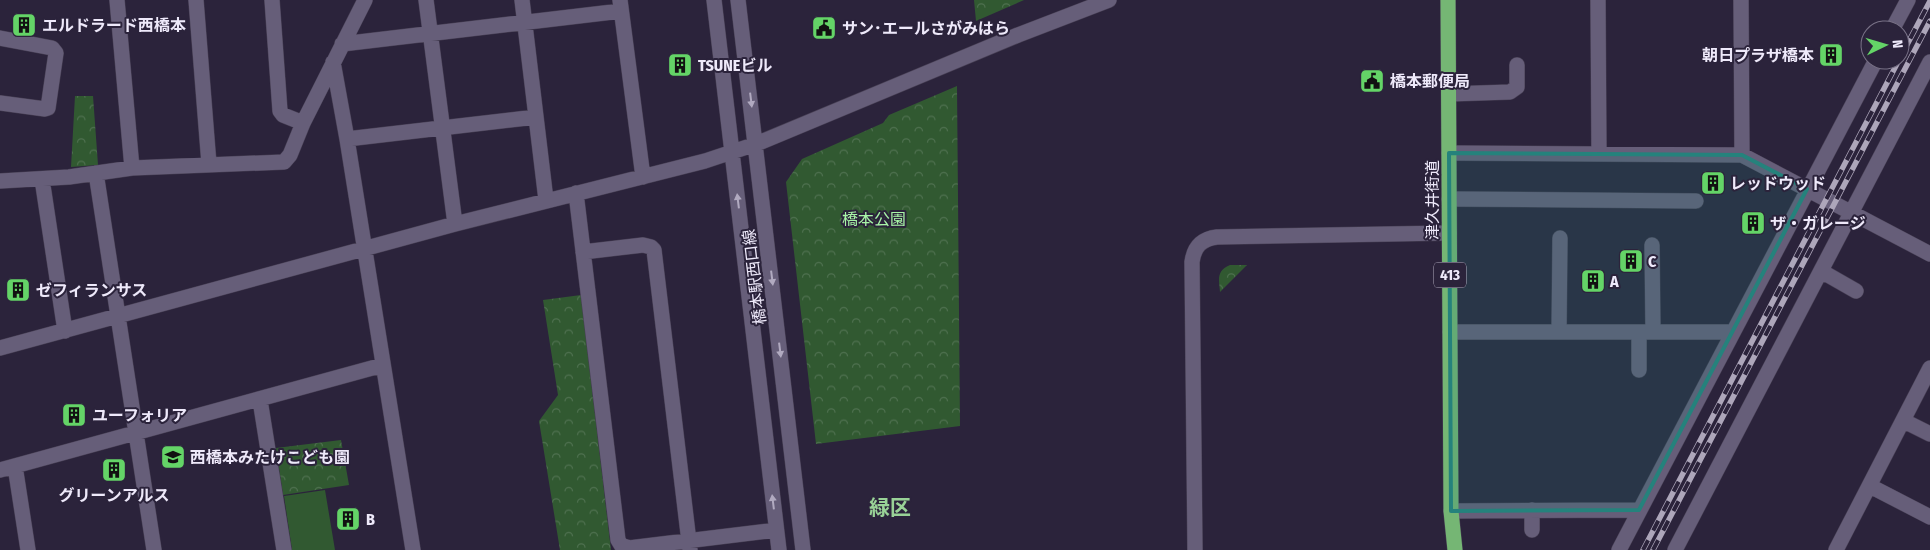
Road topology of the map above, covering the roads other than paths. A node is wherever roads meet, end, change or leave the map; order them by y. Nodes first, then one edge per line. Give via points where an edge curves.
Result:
1 (117, 0) edge
2 (196, 0) edge
3 (272, 0) edge
4 (365, 0) edge
5 (426, 0) edge
6 (522, 0) edge
7 (714, 0) edge
8 (738, 0) edge
9 (1109, 0) edge
10 (1448, 0) edge
11 (1598, 0) edge
12 (1741, 0) edge
13 (1908, 0) edge
14 (621, 6) edge
15 (1897, 20) edge
16 (525, 22) junction
17 (430, 33) junction
18 (0, 38) edge
19 (342, 44) junction
20 (333, 62) junction
21 (1517, 65) dead end
22 (1929, 68) edge
23 (1871, 70) edge
24 (1449, 94) junction
25 (0, 103) edge
26 (536, 117) junction
27 (303, 122) junction
28 (442, 127) junction
29 (347, 139) junction
30 (756, 144) junction
31 (732, 152) junction
32 (1449, 153) junction
33 (1599, 154) junction
34 (1742, 155) junction
35 (209, 164) junction
36 (132, 168) junction
37 (96, 173) junction
38 (642, 177) junction
39 (42, 178) junction
40 (0, 182) edge
41 (1807, 189) junction
42 (576, 193) junction
43 (1449, 199) junction
44 (546, 200) junction
45 (1696, 201) dead end
46 (1852, 213) junction
47 (455, 224) junction
48 (1449, 234) junction
49 (1560, 238) dead end
50 (1652, 244) dead end
51 (364, 248) junction
52 (583, 252) junction
53 (1930, 254) edge
54 (1821, 271) junction
55 (1856, 291) dead end
56 (117, 316) junction
57 (65, 331) junction
58 (1450, 332) junction
59 (1559, 332) junction
60 (1646, 332) junction
61 (1733, 332) junction
62 (0, 348) edge
63 (382, 365) junction
64 (1930, 368) edge
65 (1639, 370) dead end
66 (260, 400) junction
67 (1904, 421) junction
68 (135, 434) junction
69 (1930, 434) edge
70 (15, 466) junction
71 (0, 470) edge
72 (1870, 486) junction
73 (1532, 510) junction
74 (1639, 510) junction
75 (1451, 511) junction
76 (1930, 517) edge
77 (776, 530) junction
78 (1532, 530) dead end
79 (689, 546) edge
80 (28, 550) edge
81 (153, 550) edge
82 (284, 550) edge
83 (413, 550) edge
84 (778, 550) edge
85 (804, 550) edge
86 (1195, 550) edge
87 (1455, 550) edge
88 (1619, 550) edge
89 (1675, 550) edge
90 (1836, 550) edge

1 - 36 street
2 - 35 street
3 - 27 street via 280,111
4 - 19 street
5 - 17 street
6 - 16 street
7 - 31 street, 橋本駅西口線
8 -> 30 street, 橋本駅西口線
9 - 30 street
10 - 24 highway, 津久井街道 / 413
11 - 33 street
12 - 34 street
13 - 15 street
14 - 16 street
14 - 38 street
16 - 17 street
16 - 26 street
17 - 19 street
17 - 28 street
18 - 25 street via 52,48 56,53 48,108
19 - 20 street
20 - 27 street
20 - 29 street
21 - 24 street via 1516,86 1510,92
22 - 46 street
23 - 41 street
24 - 32 highway, 津久井街道 / 413
26 - 28 street
26 - 44 street
27 - 35 street via 284,162
28 - 29 street
28 - 47 street
29 - 51 street
30 - 31 street
30 -> 85 street, 橋本駅西口線
31 - 38 street
77 -> 31 street, 橋本駅西口線
32 - 33 street
32 - 43 highway, 津久井街道 / 413
33 - 34 street
34 - 41 street
35 - 36 street
36 - 37 street
37 - 39 street
37 - 56 street
38 - 42 street
39 - 40 street
39 - 57 street
41 - 46 street
41 - 61 street
42 - 44 street
42 - 52 street
43 - 45 street
43 - 48 highway, 津久井街道 / 413
44 - 47 street
46 - 53 street
46 - 54 street
47 - 51 street
48 - 58 highway, 津久井街道 / 413
48 - 86 street via 1216,237 1206,239 1196,248 1192,262
49 - 59 street
50 - 60 street
51 - 56 street
51 - 63 street
52 - 79 street via 618,540 629,548
52 - 79 street via 643,245 654,250
54 - 55 street
54 - 89 street
56 - 57 street
56 - 68 street
57 - 62 street
58 - 59 street
58 - 75 highway, 津久井街道 / 413
59 - 60 street
60 - 61 street
60 - 65 street
61 - 74 street
63 - 66 street
63 - 83 street
64 - 67 street
66 - 68 street
66 - 82 street
67 - 69 street
67 - 72 street
68 - 70 street
68 - 81 street
70 - 71 street
70 - 80 street
72 - 76 street
72 - 90 street
73 - 74 street
73 - 75 street
73 - 78 street
74 - 88 street
75 - 87 highway, 津久井街道 / 413
77 - 79 street
77 - 84 street, 橋本駅西口線

